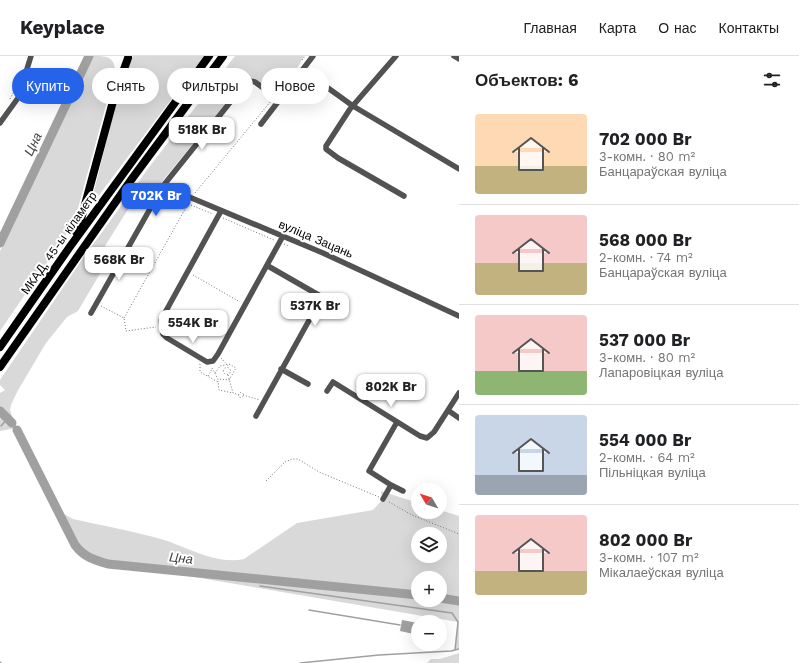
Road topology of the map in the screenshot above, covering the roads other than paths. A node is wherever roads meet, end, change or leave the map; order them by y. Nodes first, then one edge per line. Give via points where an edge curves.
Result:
1 (31, 56) edge
2 (210, 56) edge
3 (223, 56) edge
4 (313, 56) edge
5 (396, 56) edge
6 (454, 56) edge
7 (127, 57) edge
8 (459, 59) edge
9 (304, 68) edge
10 (261, 87) edge
11 (329, 89) edge
12 (275, 104) edge
13 (353, 106) junction
14 (0, 123) edge
15 (261, 124) dead end
16 (459, 169) edge
17 (163, 186) junction
18 (404, 196) dead end
19 (219, 214) junction
20 (283, 236) junction
21 (69, 248) junction
22 (268, 266) junction
23 (91, 314) dead end
24 (459, 316) edge
25 (0, 347) edge
26 (0, 367) edge
27 (282, 369) junction
28 (308, 384) dead end
29 (327, 391) dead end
30 (459, 393) edge
31 (449, 411) junction
32 (256, 416) dead end
33 (459, 418) edge
34 (397, 422) junction
35 (391, 485) junction
36 (403, 491) dead end
37 (383, 499) road end

1 - 14 street via 18,98
2 - 21 highway, МКАД, 45-ы кіламетр
3 - 26 highway, МКАД, 45-ы кіламетр via 130,180
4 - 9 street
5 - 13 street
6 - 8 street
7 - 21 highway via 80,223
10 - 17 street via 255,82 248,82
11 - 13 street
12 - 15 street
13 - 16 street
13 - 18 street via 331,136 326,149
17 - 19 street, вуліца Зацань via 192,196
17 - 23 street
19 - 20 street, вуліца Зацань
19 - 22 street via 164,312 161,327 163,334 172,343 202,361 213,361
20 - 22 street
20 - 24 street, вуліца Зацань
21 - 25 highway, МКАД, 45-ы кіламетр
22 - 27 street via 322,297
27 - 28 street
27 - 32 street
29 - 34 street via 333,382
30 - 31 street
31 - 33 street
31 - 34 street via 427,438
34 - 35 street via 369,471
35 - 36 street
35 - 37 street

